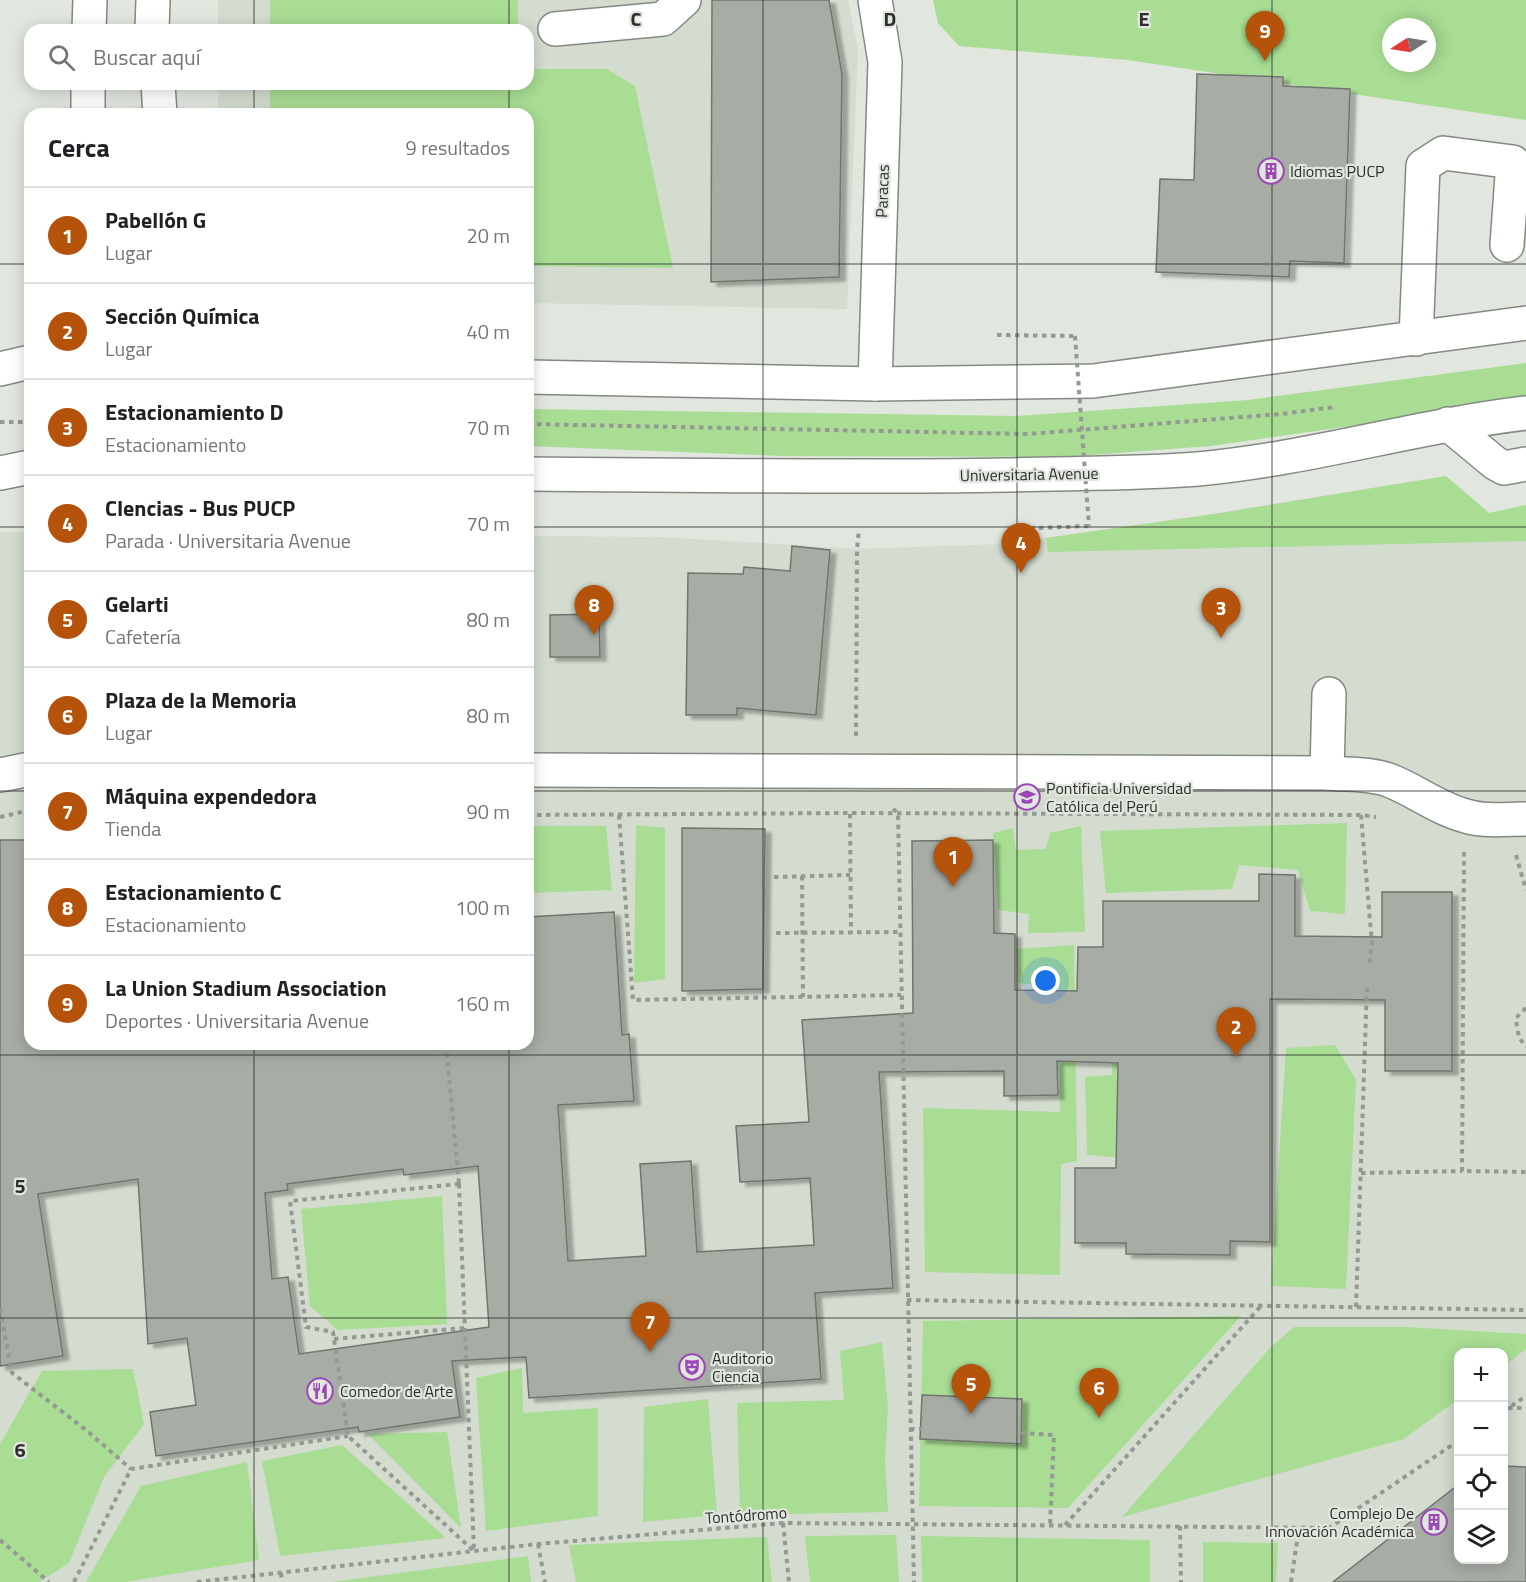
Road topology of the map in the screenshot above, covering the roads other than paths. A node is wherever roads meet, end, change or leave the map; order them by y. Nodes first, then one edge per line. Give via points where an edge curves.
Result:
1 (90, 0) edge
2 (684, 0) edge
3 (875, 0) edge
4 (89, 24) edge
5 (555, 29) dead end
6 (88, 90) edge
7 (150, 90) edge
8 (158, 90) edge
9 (88, 108) edge
10 (148, 108) edge
11 (160, 108) edge
12 (1520, 163) edge
13 (1507, 245) dead end
14 (1526, 323) edge
15 (1416, 339) junction
16 (24, 364) edge
17 (0, 372) edge
18 (24, 373) edge
19 (534, 377) edge
20 (875, 384) junction
21 (1526, 413) edge
22 (1448, 424) junction
23 (1526, 464) edge
24 (24, 468) edge
25 (0, 474) edge
26 (24, 474) edge
27 (534, 474) edge
28 (1329, 694) dead end
29 (24, 770) edge
30 (534, 770) edge
31 (1327, 773) junction
32 (0, 775) edge
33 (1520, 834) edge

1 - 4 main road
2 - 5 main road via 663,19
3 - 20 main road, Paracas via 885,62
6 - 9 main road
7 - 10 main road
8 - 11 main road
12 - 13 main road
12 - 15 main road via 1443,153 1423,166
14 - 15 main road
15 - 20 main road via 1093,381
16 - 17 main road
17 - 18 main road
19 - 20 main road
21 - 22 main road, Universitaria Avenue
22 - 23 main road via 1504,468
22 - 27 main road, Universitaria Avenue via 1275,458 1151,472 916,477
24 - 25 main road
25 - 26 main road
28 - 31 main road
29 - 32 main road
30 - 31 main road
31 - 33 main road via 1389,780 1452,811

